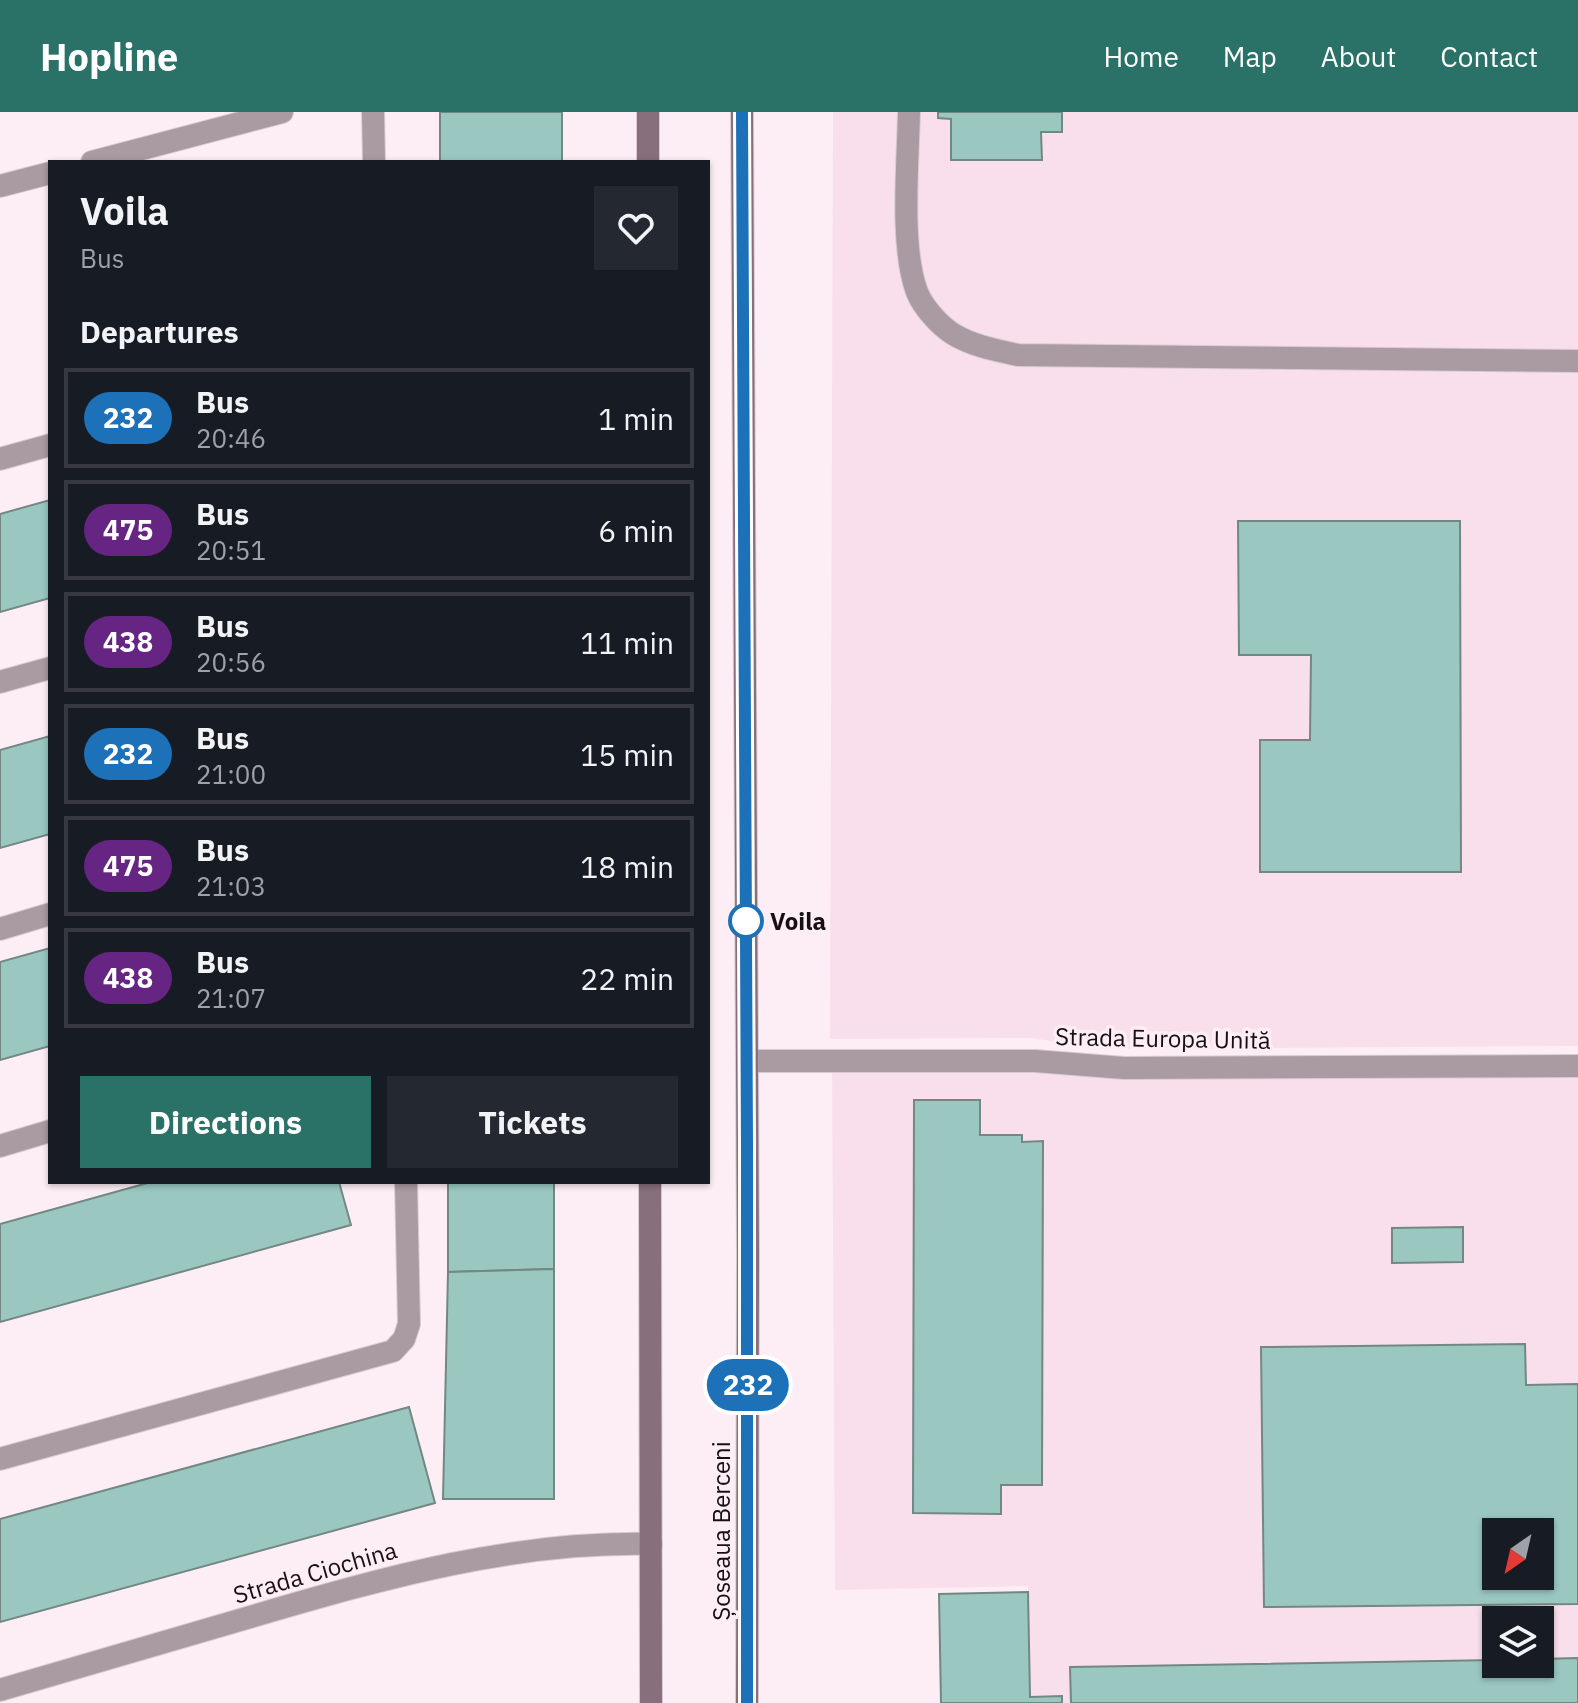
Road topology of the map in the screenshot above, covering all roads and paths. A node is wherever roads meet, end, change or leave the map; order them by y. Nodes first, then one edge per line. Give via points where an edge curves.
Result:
1 (282, 112) edge
2 (373, 112) edge
3 (648, 112) edge
4 (742, 112) edge
5 (909, 112) edge
6 (100, 160) edge
7 (374, 160) edge
8 (648, 160) edge
9 (48, 174) edge
10 (0, 186) edge
11 (1578, 361) edge
12 (48, 446) edge
13 (0, 459) edge
14 (48, 669) edge
15 (0, 682) edge
16 (48, 915) edge
17 (0, 929) edge
18 (747, 1061) junction
19 (1578, 1066) edge
20 (48, 1132) edge
21 (0, 1146) edge
22 (406, 1184) edge
23 (650, 1184) edge
24 (0, 1459) edge
25 (651, 1544) junction
26 (0, 1690) edge
27 (651, 1703) edge
28 (747, 1703) edge

1 - 6 street
2 - 7 street
3 - 8 main road
4 - 18 main road, Șoseaua Berceni
5 - 11 street via 908,236 918,295 951,333 982,347 1018,355
9 - 10 street
12 - 13 street
14 - 15 street
16 - 17 street
18 - 19 street, Strada Europa Unită via 1035,1061 1124,1068
18 - 28 main road, Șoseaua Berceni
20 - 21 street
22 - 24 street via 409,1324 393,1351
23 - 25 main road
25 - 26 street, Strada Ciochina via 515,1551 439,1565
25 - 27 main road

